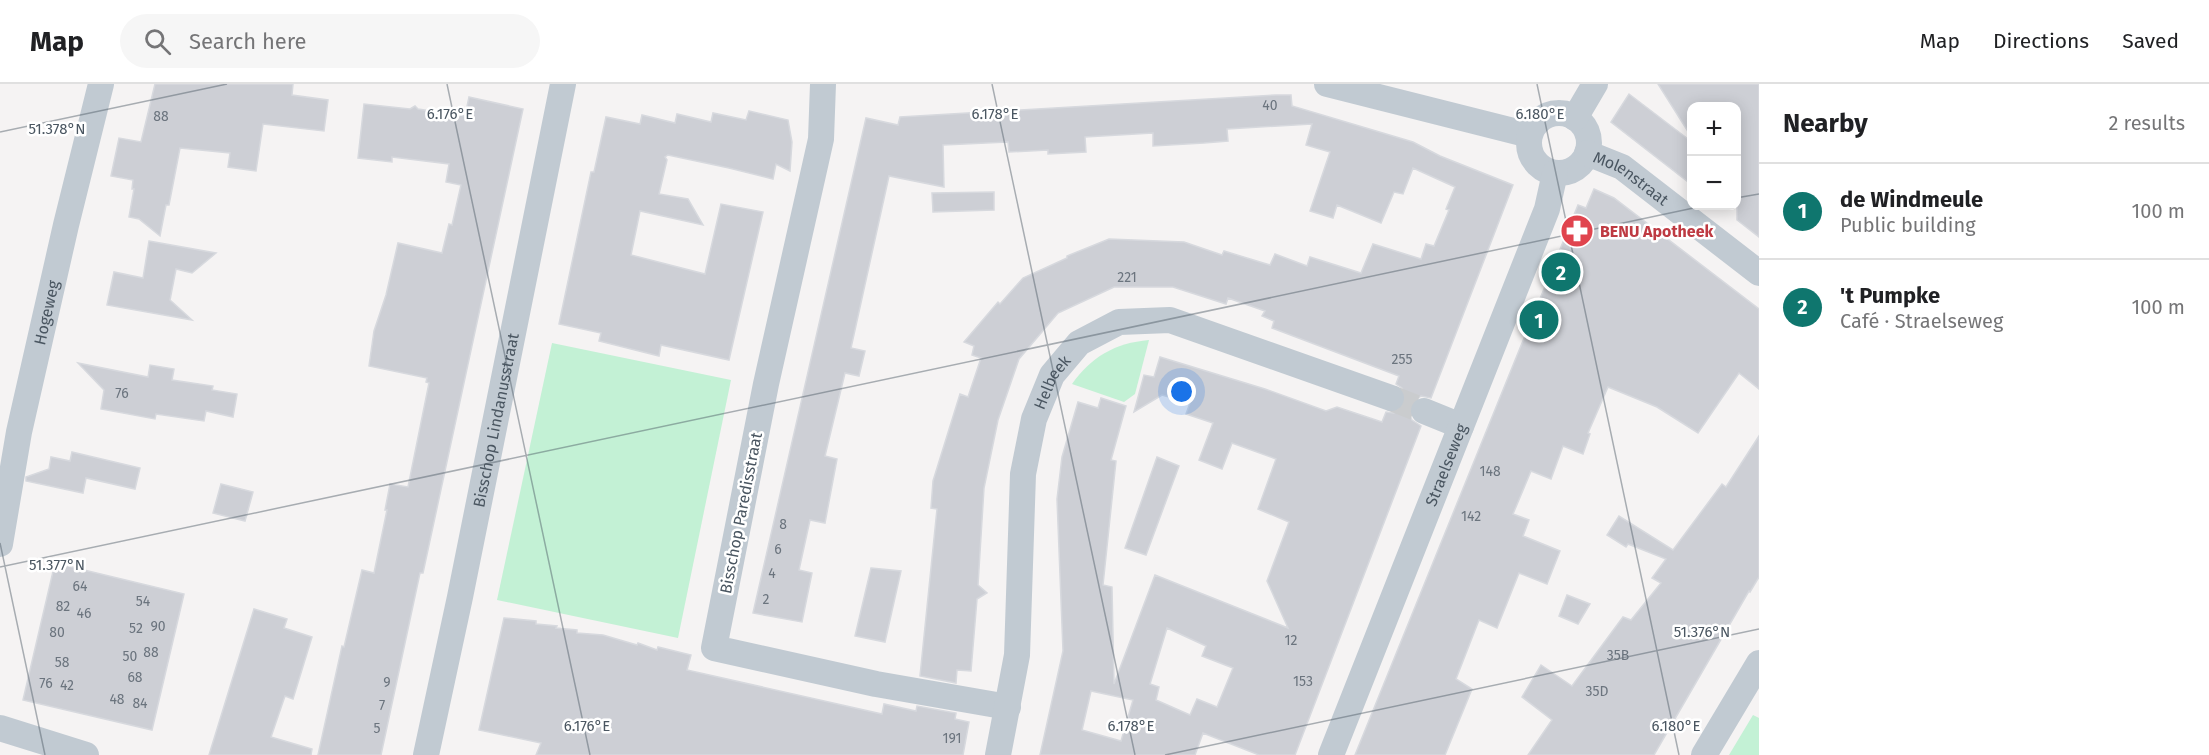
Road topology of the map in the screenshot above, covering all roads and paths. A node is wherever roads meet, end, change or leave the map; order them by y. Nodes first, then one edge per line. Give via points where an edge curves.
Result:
1 (101, 84) edge
2 (563, 84) edge
3 (823, 84) edge
4 (1327, 84) edge
5 (1594, 84) edge
6 (1575, 118) junction
7 (1529, 135) junction
8 (1587, 153) junction
9 (1555, 173) junction
10 (1759, 273) edge
11 (1391, 398) tunnel mouth
12 (1424, 411) tunnel mouth
13 (1461, 426) junction
14 (0, 544) edge
15 (1759, 663) edge
16 (1008, 707) junction
17 (0, 728) edge
18 (86, 755) edge
19 (426, 755) edge
20 (998, 755) edge
21 (1331, 755) edge
22 (1704, 755) edge

1 - 14 street, Hogeweg via 20,432
2 - 19 street, Bisschop Lindanusstraat
3 - 16 street, Bisschop Paredisstraat via 821,139 766,384 714,648 876,684
4 - 7 street
5 - 6 street
6 - 7 street via 1563,113 1541,118
6 - 8 street via 1589,138
7 - 9 street via 1533,160 1542,169
8 - 9 street via 1575,169
8 - 10 street, Molenstraat via 1622,167
9 - 13 street, Straelseweg via 1547,209
11 - 16 street, Helbeek via 1170,320 1119,322 1079,343 1052,375 1034,419 1025,463 1017,655
12 - 13 street
13 - 21 street, Straelseweg
15 - 22 street
16 - 20 street, Helbeek
17 - 18 street

